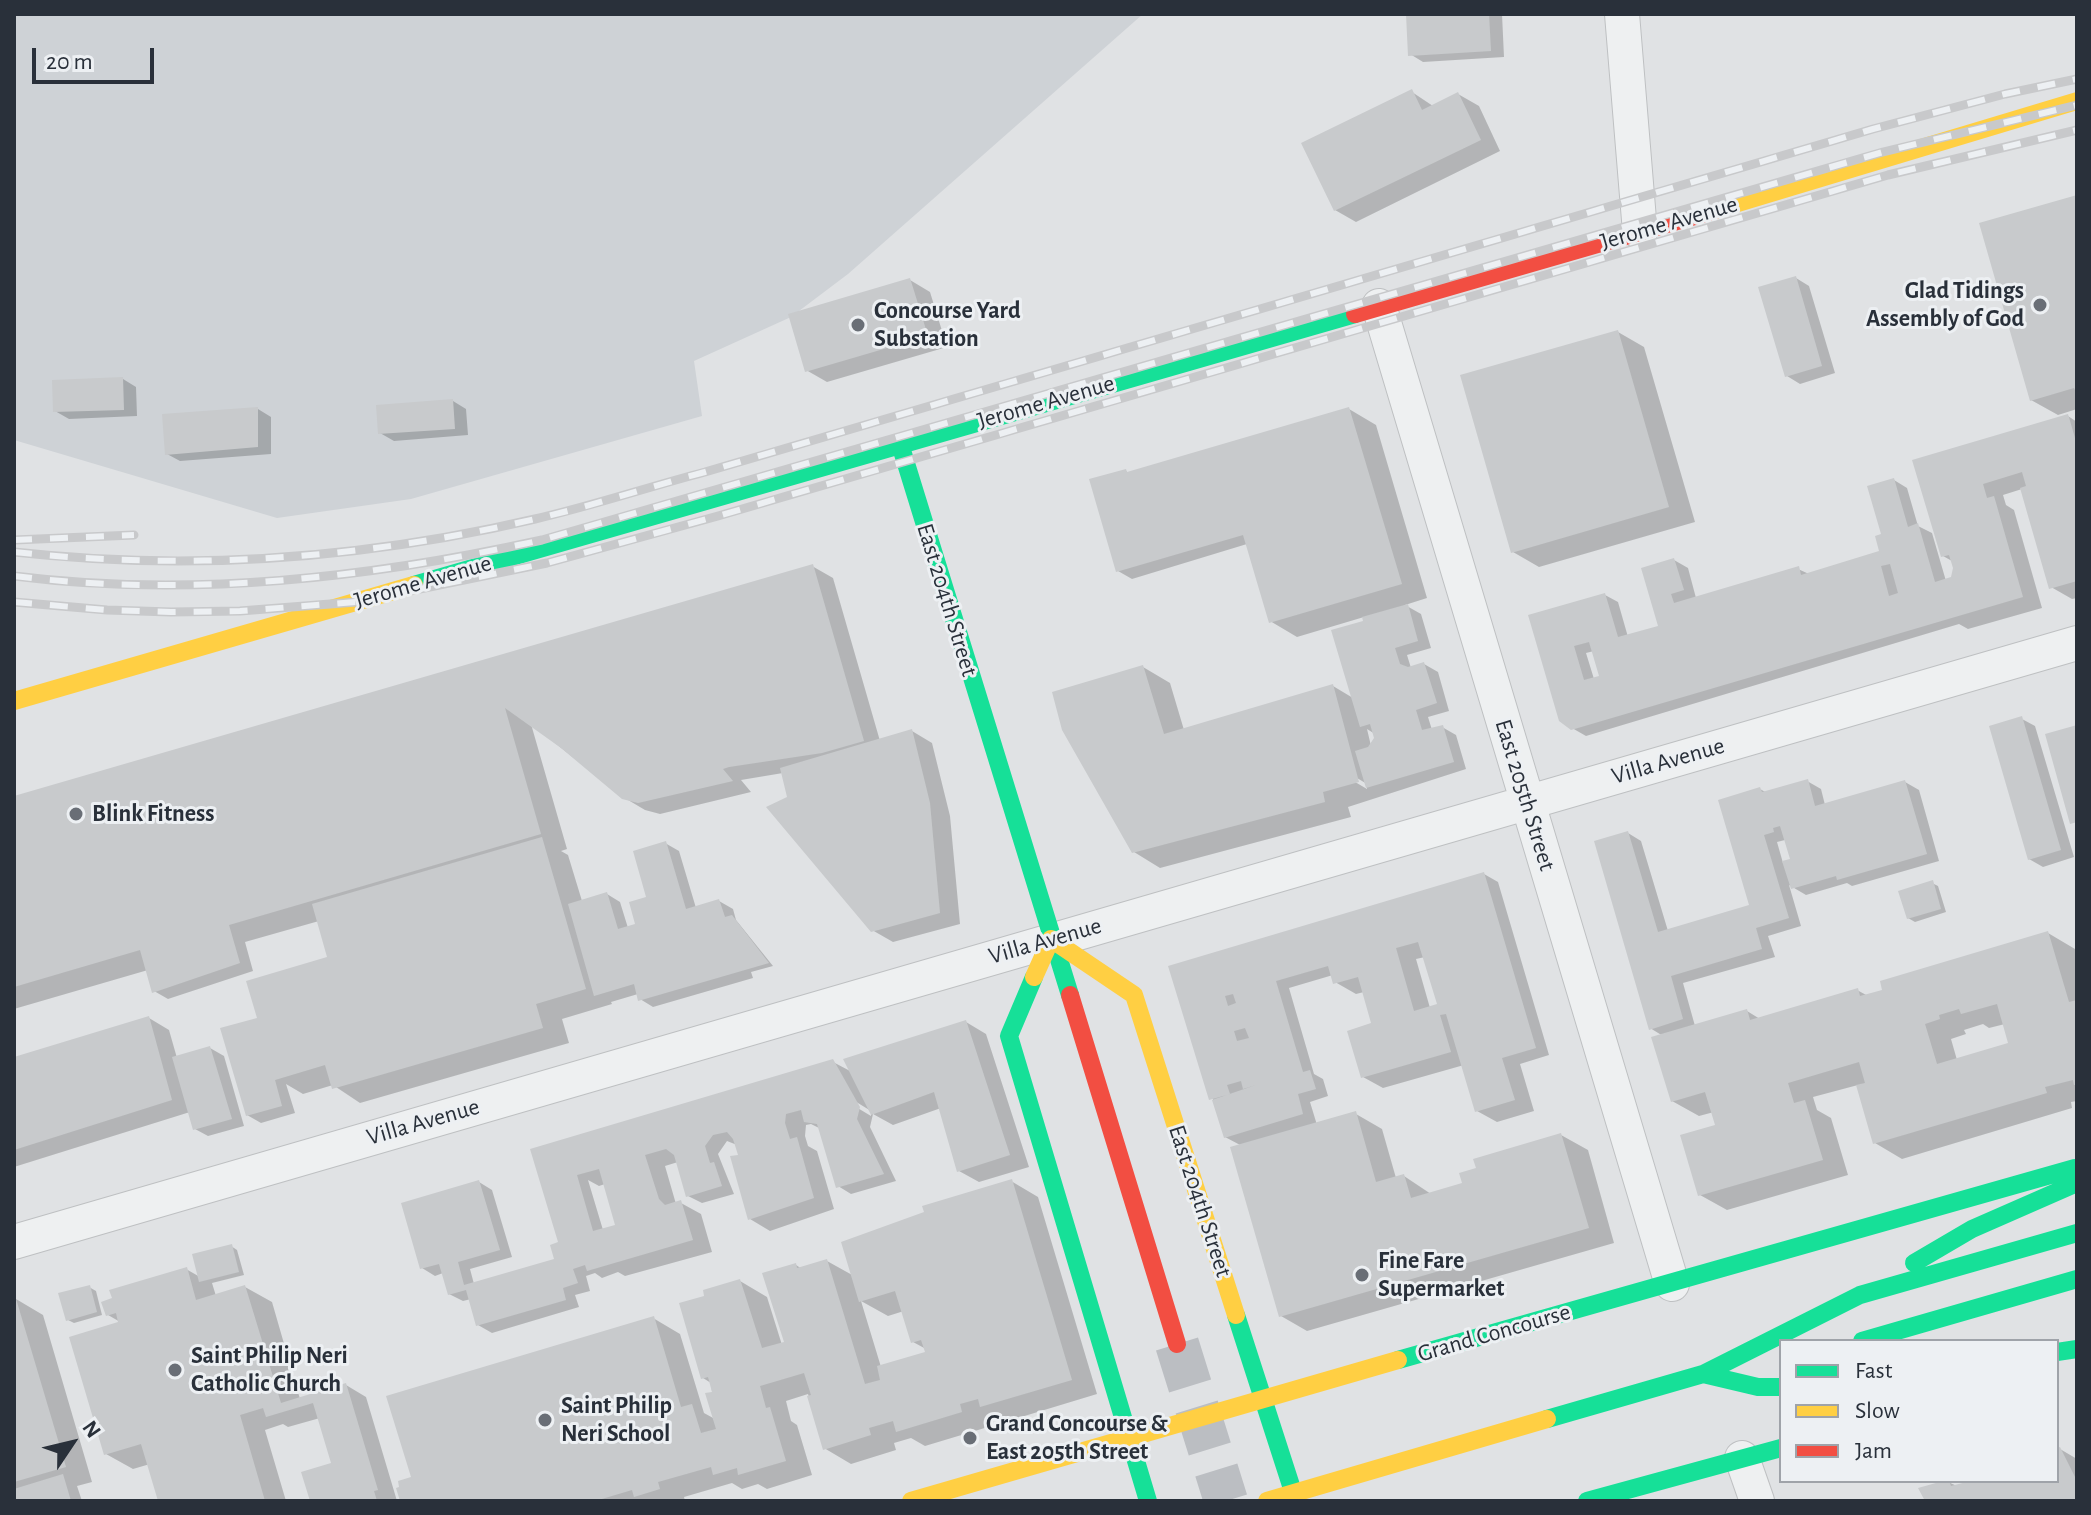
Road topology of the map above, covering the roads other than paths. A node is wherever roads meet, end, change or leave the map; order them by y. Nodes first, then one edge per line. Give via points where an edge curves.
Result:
1 (1622, 14) edge
2 (2077, 101) edge
3 (1640, 232) junction
4 (1379, 306) junction
5 (900, 444) junction
6 (2077, 643) edge
7 (14, 701) edge
8 (1527, 802) junction
9 (1051, 939) junction
10 (2077, 1168) edge
11 (2077, 1183) edge
12 (2077, 1233) edge
13 (14, 1242) edge
14 (2077, 1279) edge
15 (1672, 1284) junction
16 (1860, 1295) junction
17 (1869, 1339) edge
18 (1177, 1344) tunnel mouth
19 (1766, 1368) dead end
20 (1703, 1374) junction
21 (1779, 1387) edge
22 (1264, 1397) junction
23 (1129, 1436) junction
24 (1779, 1449) edge
25 (1742, 1458) junction
26 (1295, 1497) edge
27 (911, 1501) edge
28 (1148, 1501) edge
29 (1267, 1501) edge
30 (1587, 1501) edge
31 (1757, 1501) edge

1 - 3 street
2 - 3 main road, Jerome Avenue
3 - 4 main road, Jerome Avenue
4 - 5 main road, Jerome Avenue
4 - 8 street, East 205th Street
5 - 7 main road, Jerome Avenue
5 - 9 main road, East 204th Street
6 - 8 street, Villa Avenue
8 - 9 street, Villa Avenue
8 - 15 street, East 205th Street
9 - 13 street, Villa Avenue
9 - 18 main road, East 204th Street
9 - 22 main road, East 204th Street via 1134,995
9 - 23 main road via 1009,1036
10 - 15 main road, Grand Concourse
11 - 16 main road via 1972,1229
12 - 16 main road
14 - 17 main road
15 - 22 main road, Grand Concourse
16 - 20 main road
19 - 20 main road
20 - 21 main road
20 - 26 main road
22 - 23 main road, Grand Concourse
22 - 26 main road, East 204th Street
23 - 27 main road, Grand Concourse
23 - 28 main road
24 - 25 main road
25 - 30 main road
25 - 31 street
26 - 29 main road

